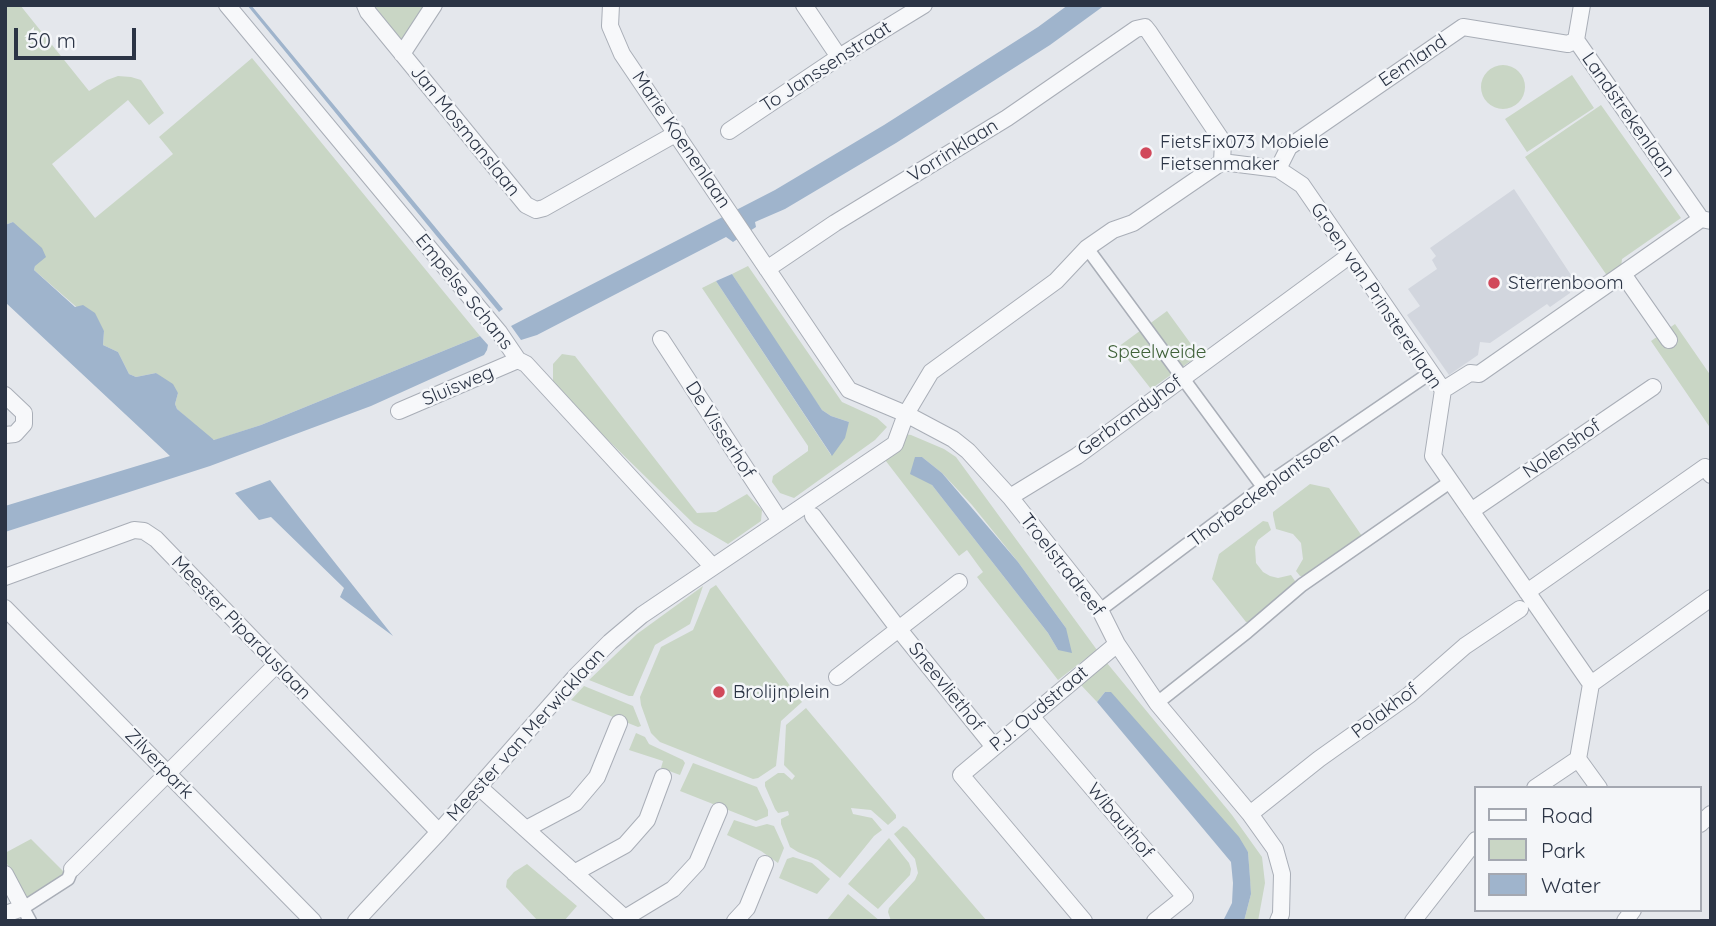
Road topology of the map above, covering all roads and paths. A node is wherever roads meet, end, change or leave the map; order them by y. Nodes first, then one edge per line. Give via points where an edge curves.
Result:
1 (227, 5) edge
2 (365, 5) edge
3 (434, 5) edge
4 (611, 5) edge
5 (804, 5) edge
6 (924, 5) edge
7 (1582, 5) edge
8 (1576, 40) junction
9 (402, 54) junction
10 (839, 57) junction
11 (729, 131) dead end
12 (677, 133) junction
13 (1222, 162) junction
14 (1278, 169) junction
15 (1706, 220) edge
16 (1087, 248) junction
17 (1349, 256) junction
18 (767, 269) junction
19 (1623, 274) junction
20 (661, 339) dead end
21 (1669, 340) dead end
22 (518, 360) junction
23 (1430, 373) junction
24 (1183, 378) junction
25 (1653, 387) dead end
26 (1443, 390) junction
27 (5, 395) edge
28 (399, 411) dead end
29 (906, 414) junction
30 (5, 435) edge
31 (1711, 475) edge
32 (1450, 482) junction
33 (1263, 487) junction
34 (1010, 497) junction
35 (1471, 511) junction
36 (813, 516) dead end
37 (780, 522) junction
38 (713, 567) junction
39 (5, 577) edge
40 (959, 582) dead end
41 (1527, 592) junction
42 (1711, 598) edge
43 (5, 608) edge
44 (1520, 609) dead end
45 (1100, 610) junction
46 (897, 627) junction
47 (1117, 644) junction
48 (276, 665) junction
49 (837, 677) dead end
50 (1591, 684) junction
51 (1157, 703) junction
52 (1031, 716) junction
53 (619, 723) dead end
54 (994, 747) junction
55 (1578, 759) junction
56 (167, 773) junction
57 (663, 777) dead end
58 (1538, 786) edge
59 (1598, 786) edge
60 (479, 787) junction
61 (719, 811) dead end
62 (1250, 814) junction
63 (526, 829) junction
64 (439, 832) junction
65 (1474, 843) edge
66 (765, 864) dead end
67 (72, 869) joint
68 (574, 873) junction
69 (5, 874) edge
70 (5, 914) edge
71 (27, 914) edge
72 (626, 919) edge
73 (313, 921) edge
74 (356, 921) edge
75 (735, 921) edge
76 (1084, 921) edge
77 (1154, 921) edge
78 (1278, 921) edge
79 (1413, 921) edge

1 - 22 street, Empelse Schans via 499,331
2 - 9 street, Jan Mosmanslaan
3 - 9 street, Jan Mosmanslaan
4 - 12 street, Marie Koenenlaan via 610,26 622,54
5 - 10 street
6 - 10 street, To Janssenstraat
7 - 8 street, Landstrekenlaan
8 - 14 street, Eemland via 1567,44 1463,27 1289,147
8 - 15 street, Landstrekenlaan
9 - 12 street, Jan Mosmanslaan via 526,205 536,210
10 - 11 street, To Janssenstraat
12 - 18 street, Marie Koenenlaan
13 - 14 street
13 - 16 street via 1133,223 1112,230
13 - 18 street, Vorrinklaan via 1223,142 1144,27
14 - 17 street, Groen van Prinstererlaan via 1302,185
15 - 19 street, Landstrekenlaan
16 - 24 street
16 - 29 street via 1056,281 931,372
17 - 23 street, Groen van Prinstererlaan
17 - 24 street, Gerbrandyhof
18 - 29 street, Troelstradreef via 849,390
19 - 21 street
19 - 26 street, Landstrekenlaan via 1479,374 1469,373
20 - 37 street, De Visserhof
22 - 28 street, Sluisweg
22 - 38 street, Empelse Schans
23 - 26 street, Groen van Prinstererlaan
23 - 33 street, Thorbeckeplantsoen
24 - 33 street
24 - 34 street, Gerbrandyhof via 1077,456
25 - 35 street, Nolenshof
26 - 32 street, Groen van Prinstererlaan via 1433,456
27 - 30 street via 24,413 24,424 15,434
29 - 34 street, Troelstradreef via 953,439
29 - 37 street, Meester van Merwicklaan via 895,444
31 - 41 street via 1705,467
32 - 35 street, Groen van Prinstererlaan
32 - 51 street via 1302,585
33 - 45 street, Thorbeckeplantsoen
34 - 45 street, Troelstradreef
35 - 41 street, Groen van Prinstererlaan
36 - 46 street, Sneevliethof
37 - 38 street, Meester van Merwicklaan
38 - 60 street, Meester van Merwicklaan via 610,642
39 - 48 street, Meester Piparduslaan via 134,530 144,531
40 - 46 street, Sneevliethof
41 - 50 street, Groen van Prinstererlaan
42 - 50 street
43 - 56 street, Zilverpark
44 - 62 street, Polakhof via 1465,646 1409,695
45 - 47 street, Troelstradreef
46 - 49 street, Sneevliethof
46 - 54 street, Sneevliethof
47 - 51 street, Troelstradreef
47 - 52 street, P.J. Oudstraat
48 - 56 street
48 - 64 street, Meester Piparduslaan
50 - 55 street
51 - 62 street, Troelstradreef
52 - 54 street, P.J. Oudstraat
52 - 77 street, Wibauthof via 1185,897
53 - 63 street via 597,777 575,803
54 - 76 street, P.J. Oudstraat via 961,775
55 - 58 street
55 - 59 street
56 - 67 street
56 - 73 street, Zilverpark
57 - 68 street via 647,820 625,845
60 - 63 street
60 - 64 street, Meester van Merwicklaan
61 - 72 street via 697,863 674,889
62 - 78 street, Troelstradreef via 1275,849 1282,874
63 - 68 street
64 - 74 street, Meester van Merwicklaan
65 - 79 street
66 - 75 street via 747,908
67 - 71 street via 68,879
68 - 72 street
69 - 71 street
70 - 71 street

